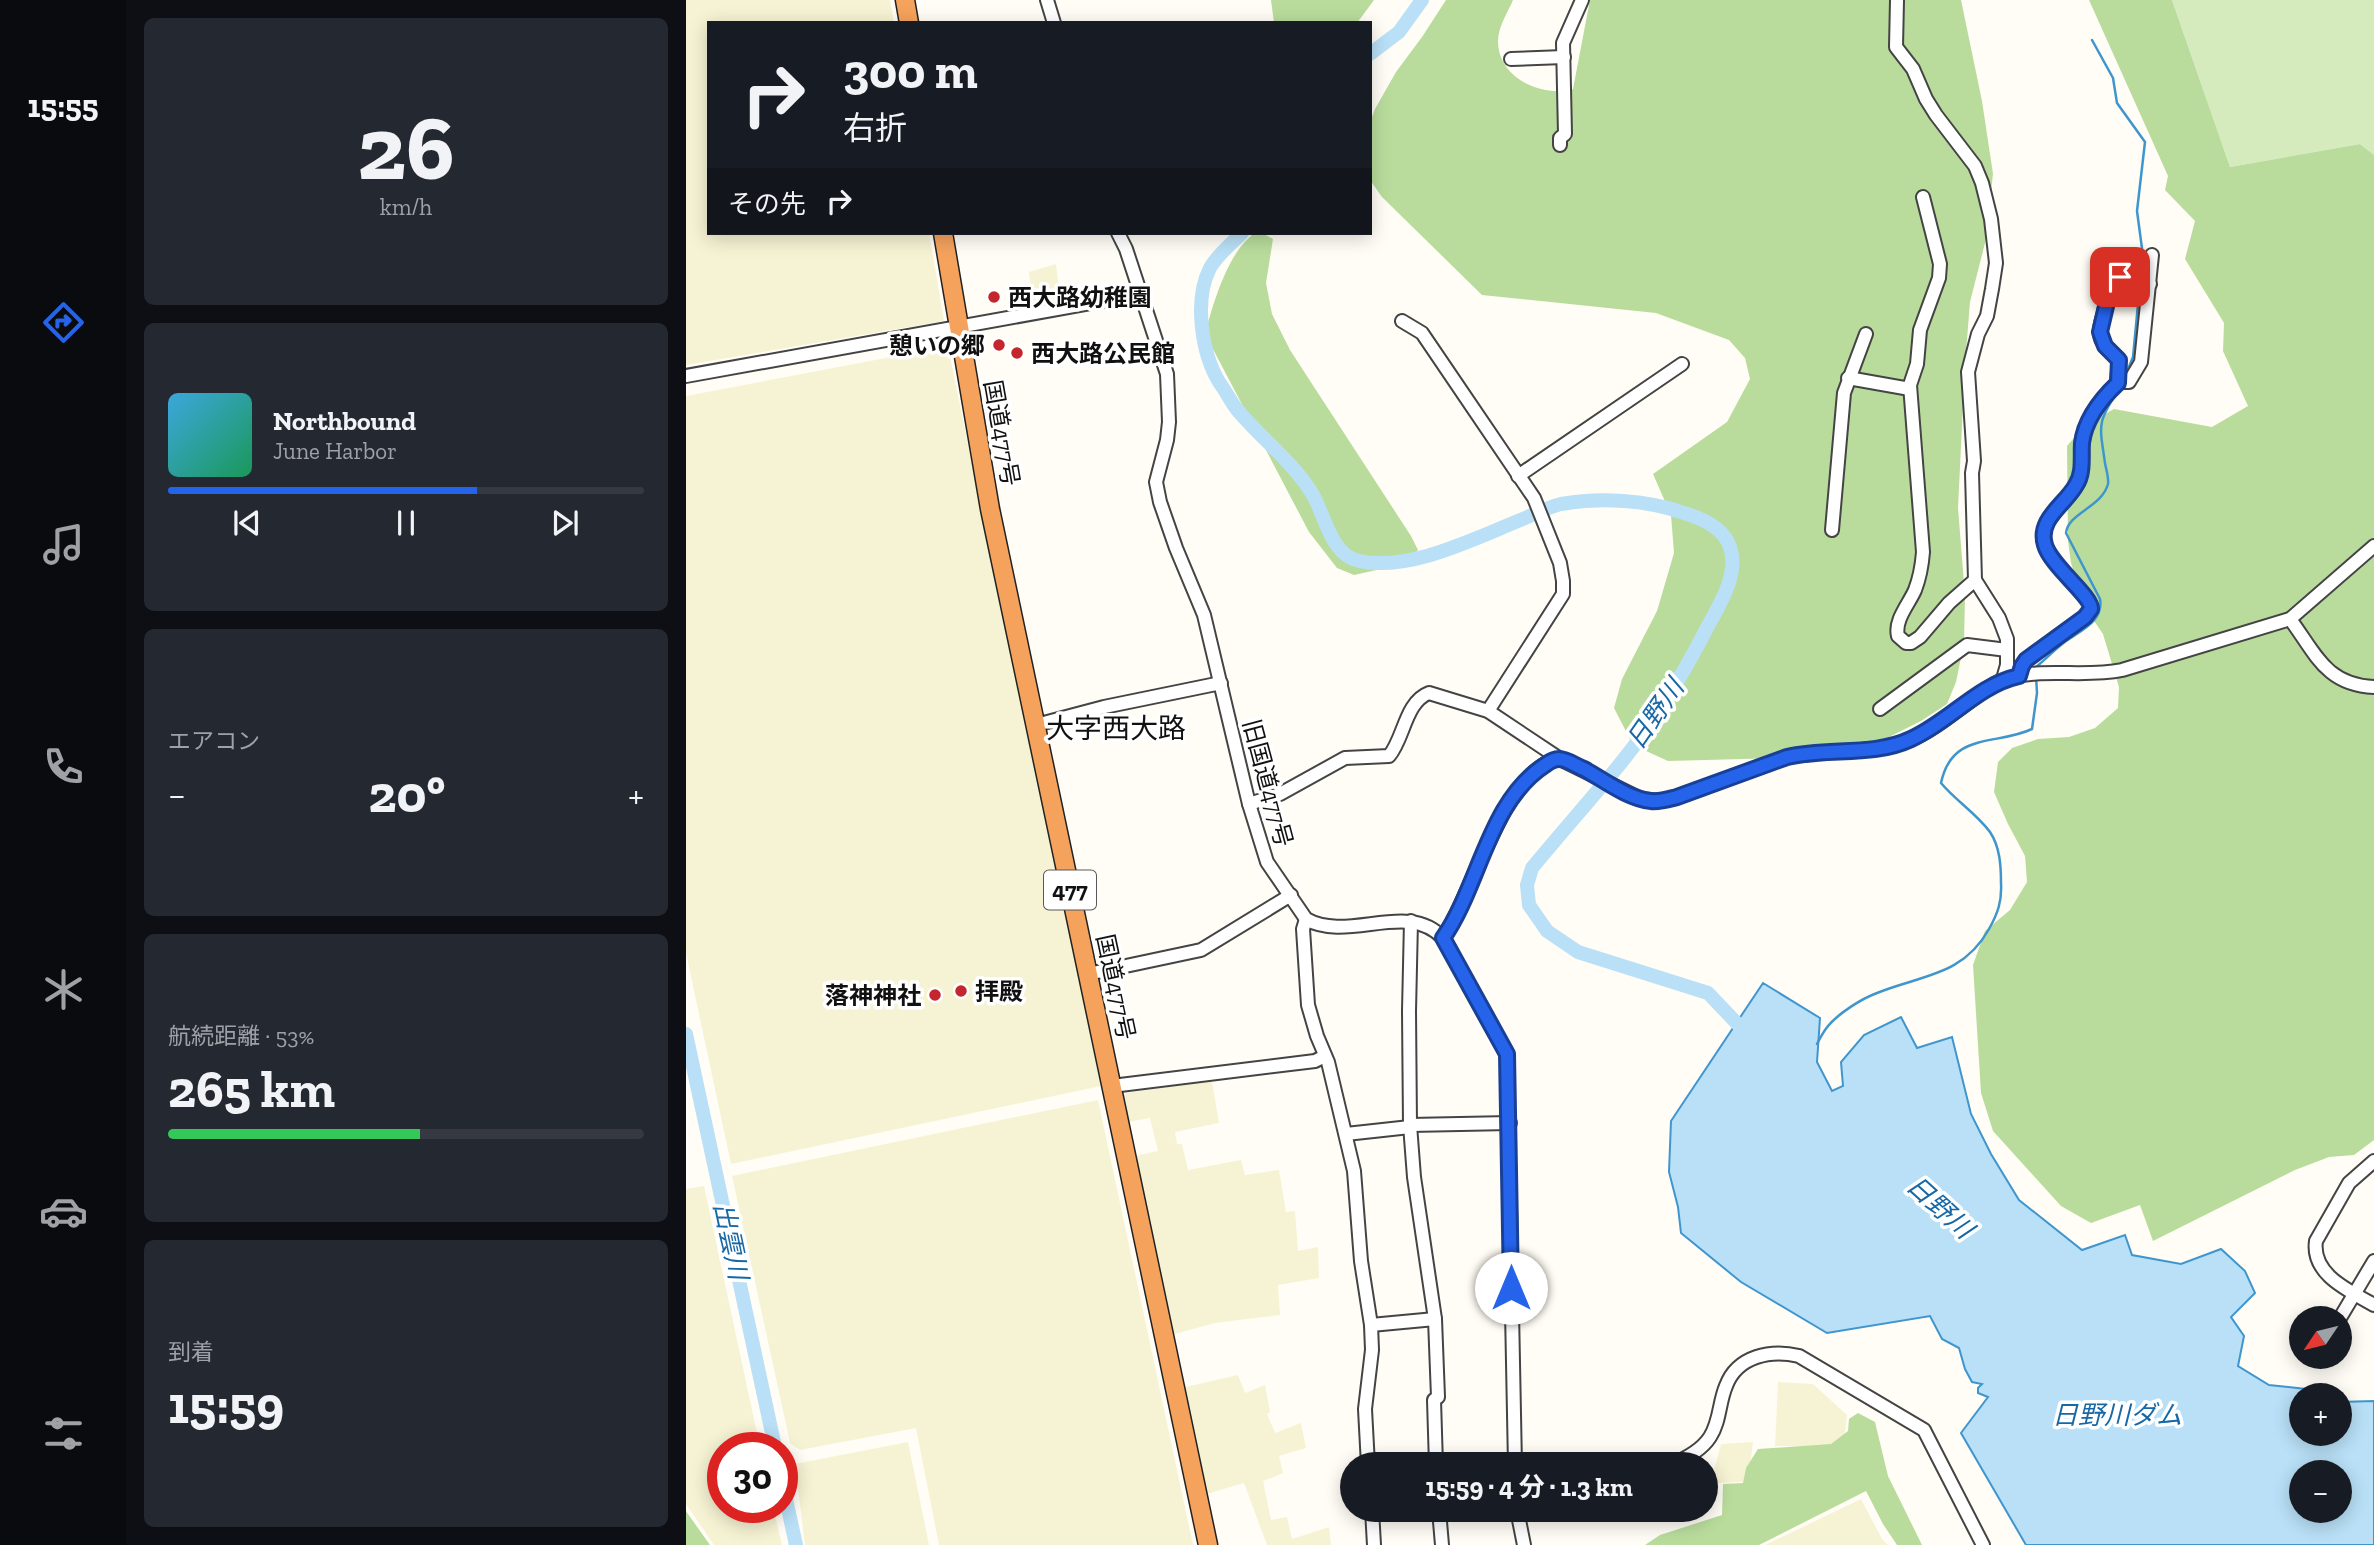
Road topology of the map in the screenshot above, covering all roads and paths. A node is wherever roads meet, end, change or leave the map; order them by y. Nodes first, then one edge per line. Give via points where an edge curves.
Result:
1 (905, 0) edge
2 (1047, 0) edge
3 (1897, 0) edge
4 (1579, 1) edge
5 (909, 21) edge
6 (1053, 21) edge
7 (1564, 57) junction
8 (1511, 60) dead end
9 (1560, 145) dead end
10 (1923, 197) dead end
11 (943, 235) edge
12 (1119, 235) edge
13 (2152, 255) dead end
14 (2144, 281) junction
15 (1141, 293) junction
16 (1402, 321) dead end
17 (958, 327) junction
18 (1866, 334) dead end
19 (1682, 364) dead end
20 (686, 376) edge
21 (1848, 378) junction
22 (2122, 382) junction
23 (1910, 389) junction
24 (1518, 476) junction
25 (1832, 530) dead end
26 (2374, 546) edge
27 (1975, 580) junction
28 (2290, 619) junction
29 (2007, 650) junction
30 (2022, 675) junction
31 (2003, 680) junction
32 (1221, 683) junction
33 (2374, 687) edge
34 (1880, 709) dead end
35 (1488, 711) junction
36 (1036, 725) junction
37 (1566, 761) junction
38 (1250, 804) junction
39 (1291, 895) junction
40 (1306, 919) junction
41 (1411, 921) junction
42 (1443, 938) junction
43 (1088, 974) junction
44 (1325, 1056) junction
45 (1112, 1086) junction
46 (1510, 1123) junction
47 (1410, 1126) junction
48 (1346, 1134) junction
49 (2374, 1161) edge
50 (2374, 1261) edge
51 (2354, 1294) junction
52 (2374, 1305) edge
53 (2347, 1306) edge
54 (1435, 1318) junction
55 (1371, 1325) junction
56 (1367, 1452) edge
57 (1436, 1452) edge
58 (1514, 1452) edge
59 (1694, 1452) edge
60 (1373, 1522) edge
61 (1440, 1522) edge
62 (1519, 1522) edge
63 (1208, 1545) edge
64 (1374, 1545) edge
65 (1442, 1545) edge
66 (1524, 1545) edge
67 (1983, 1545) edge

1 - 5 highway
2 - 6 street
3 - 27 street via 1896,47 1913,69 1931,107 1975,166 1994,240 1996,263 1987,316 1968,372
4 - 7 street via 1563,43
7 - 8 street
7 - 9 street via 1565,134
10 - 23 street via 1940,264 1920,330
11 - 17 highway, 国道477号 / 477
12 - 15 street, 旧国道477号
13 - 14 street
14 - 22 street via 2141,362
14 - 22 street via 2120,277 2111,285 2100,326 2101,339 2119,360
15 - 17 street
15 - 32 street, 旧国道477号 via 1169,395 1167,440 1156,482 1176,548 1204,615
16 - 24 street via 1422,334
17 - 20 street
17 - 36 highway, 国道477号 / 477 via 990,509
18 - 21 street
19 - 24 street
21 - 23 street
21 - 25 street
22 - 30 street via 2092,415 2083,438 2079,480 2049,518 2043,534 2049,555 2090,601 2091,609 2026,660
23 - 27 street via 1923,552 1914,591 1898,623 1898,636 1906,643 1915,640
24 - 35 street via 1534,498 1560,562 1563,594
26 - 28 street
27 - 29 street via 1999,618
28 - 30 street via 2122,670
28 - 33 street via 2331,673 2349,684
29 - 31 street
29 - 34 street via 1967,645
30 - 31 street
31 - 37 street via 1896,745 1804,753 1658,801 1641,799
32 - 36 street
32 - 38 street, 旧国道477号
35 - 37 street
35 - 38 street via 1425,694 1405,721 1389,756 1345,758 1280,794
36 - 43 highway, 国道477号 / 477
37 - 42 street via 1553,760 1518,790 1500,817
38 - 39 street, 旧国道477号 via 1267,862
39 - 40 street, 旧国道477号
39 - 43 street via 1201,950
40 - 41 street via 1340,927
40 - 44 street via 1308,1005
41 - 42 street via 1428,926
41 - 47 street
42 - 46 street via 1507,1054
43 - 45 highway, 国道477号 / 477
44 - 45 street via 1315,1061
44 - 48 street
45 - 63 highway, 国道477号 / 477
46 - 47 street
46 - 58 street
47 - 48 street
47 - 54 street
48 - 55 street
49 - 51 street via 2349,1183 2316,1241 2319,1260 2330,1279
50 - 51 street
51 - 52 street
51 - 53 street
54 - 55 street
54 - 57 street
55 - 56 street via 1365,1409
59 - 67 street via 1711,1436 1726,1385 1735,1371 1754,1357 1787,1352 1924,1430
60 - 64 street
61 - 65 street
62 - 66 street

